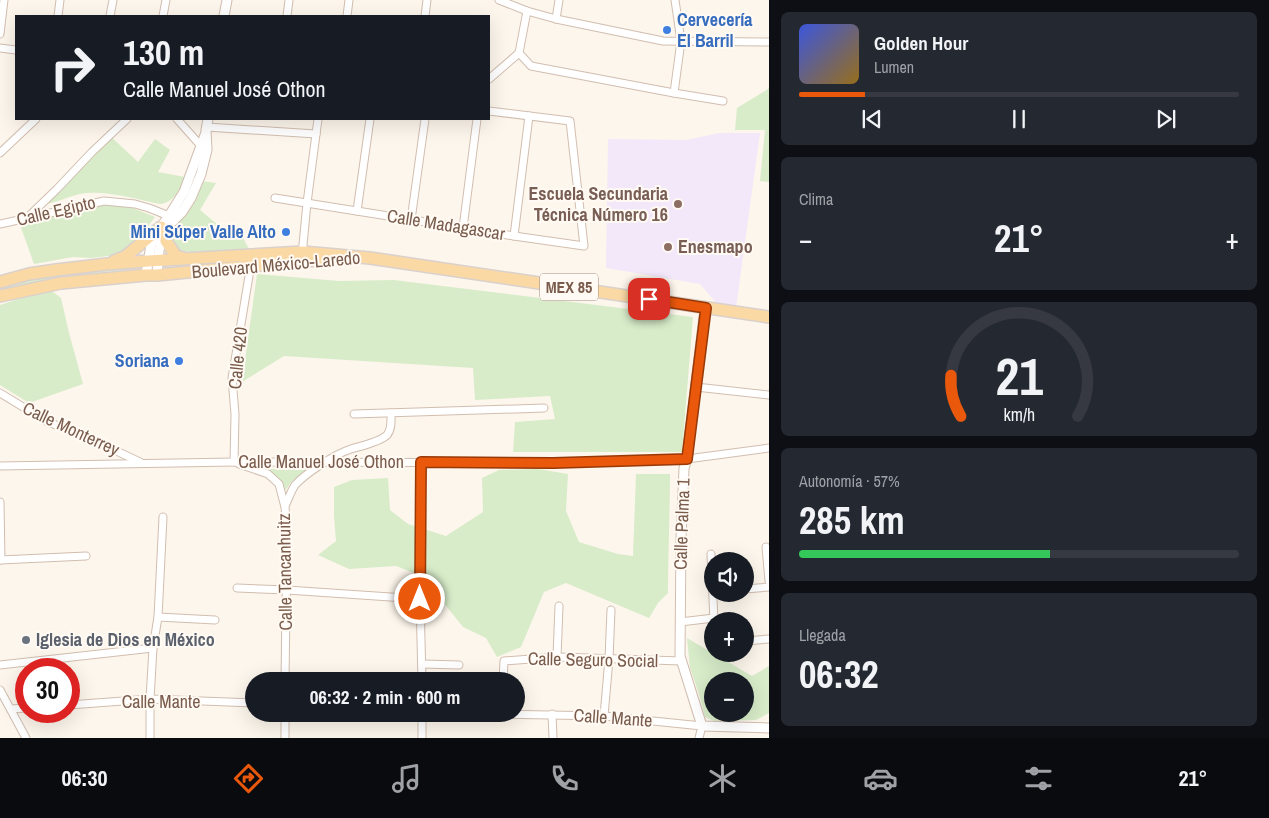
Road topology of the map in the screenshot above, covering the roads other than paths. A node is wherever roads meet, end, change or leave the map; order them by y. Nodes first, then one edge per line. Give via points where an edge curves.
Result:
1 (4, 0) edge
2 (60, 0) edge
3 (113, 0) edge
4 (166, 0) edge
5 (227, 0) edge
6 (289, 0) edge
7 (349, 0) edge
8 (428, 0) edge
9 (499, 0) edge
10 (559, 0) edge
11 (675, 0) edge
12 (527, 10) junction
13 (58, 15) edge
14 (110, 15) edge
15 (163, 15) edge
16 (224, 15) edge
17 (287, 15) edge
18 (347, 15) edge
19 (425, 15) edge
20 (556, 19) junction
21 (0, 34) edge
22 (681, 42) junction
23 (769, 42) edge
24 (0, 48) edge
25 (15, 50) edge
26 (519, 53) junction
27 (490, 78) edge
28 (674, 93) junction
29 (723, 101) dead end
30 (490, 111) edge
31 (529, 116) junction
32 (35, 120) edge
33 (126, 120) edge
34 (178, 120) edge
35 (318, 120) edge
36 (370, 120) edge
37 (425, 120) edge
38 (477, 120) edge
39 (207, 125) edge
40 (316, 134) junction
41 (204, 148) junction
42 (0, 153) edge
43 (275, 198) dead end
44 (307, 203) junction
45 (357, 211) junction
46 (169, 216) junction
47 (26, 218) junction
48 (411, 220) junction
49 (0, 224) edge
50 (463, 228) junction
51 (163, 230) junction
52 (514, 236) junction
53 (302, 257) junction
54 (188, 259) junction
55 (153, 261) junction
56 (251, 261) junction
57 (107, 264) junction
58 (151, 275) junction
59 (0, 282) edge
60 (0, 296) edge
61 (706, 308) junction
62 (769, 317) edge
63 (696, 387) junction
64 (0, 393) edge
65 (769, 395) edge
66 (544, 408) dead end
67 (391, 413) junction
68 (354, 414) dead end
69 (769, 448) edge
70 (687, 459) junction
71 (234, 462) junction
72 (325, 462) junction
73 (421, 462) junction
74 (142, 463) junction
75 (0, 466) edge
76 (0, 502) edge
77 (284, 507) junction
78 (163, 518) dead end
79 (766, 547) dead end
80 (86, 556) dead end
81 (0, 560) edge
82 (769, 581) edge
83 (237, 588) dead end
84 (769, 588) edge
85 (754, 589) edge
86 (287, 590) junction
87 (420, 599) junction
88 (559, 606) dead end
89 (611, 610) dead end
90 (158, 617) junction
91 (215, 620) dead end
92 (704, 621) edge
93 (680, 622) junction
94 (769, 638) edge
95 (754, 640) edge
96 (153, 648) junction
97 (557, 657) junction
98 (609, 659) junction
99 (682, 661) junction
100 (422, 664) junction
101 (0, 665) edge
102 (459, 665) dead end
103 (285, 672) edge
104 (422, 672) edge
105 (503, 672) edge
106 (0, 690) edge
107 (150, 699) junction
108 (245, 703) edge
109 (80, 704) edge
110 (11, 709) junction
111 (15, 709) edge
112 (525, 714) edge
113 (552, 714) junction
114 (604, 716) junction
115 (285, 722) edge
116 (422, 722) edge
117 (702, 726) junction
118 (769, 728) edge
119 (26, 738) edge
120 (150, 738) edge
121 (285, 738) edge
122 (422, 738) edge
123 (553, 738) edge
124 (699, 738) edge

1 - 21 street
2 - 13 street
3 - 14 street
4 - 15 street
5 - 16 street
6 - 17 street
7 - 18 street
8 - 19 street
9 - 12 street
10 - 20 street
11 - 22 street
12 - 20 street
12 - 26 street
20 - 22 street
22 - 23 street
22 - 28 street
24 - 25 street
26 - 27 street
26 - 28 street via 531,66
28 - 29 street
30 - 31 street
31 - 52 street
31 - 52 street, Calle Madagascar via 570,121 584,246
32 - 42 street
33 - 47 street
34 - 41 street
35 - 40 street
36 - 45 street
37 - 48 street
38 - 50 street
39 - 40 street
39 - 41 street
40 - 44 street
41 - 46 street
41 - 51 street via 201,174 191,198
43 - 44 street, Calle Madagascar
44 - 45 street, Calle Madagascar
44 - 53 street
45 - 48 street, Calle Madagascar
46 - 47 street, Calle Egipto via 135,204 104,200
46 - 51 street
47 - 49 street, Calle Egipto
48 - 50 street, Calle Madagascar
50 - 52 street, Calle Madagascar
51 - 54 main road via 176,256
51 - 55 street
51 - 57 main road via 126,256
53 - 56 main road, Boulevard México-Laredo / MEX 85
53 - 61 main road, Boulevard México-Laredo / MEX 85 via 370,258
54 - 55 main road, Boulevard México-Laredo / MEX 85
54 - 56 main road, Boulevard México-Laredo / MEX 85
55 - 57 main road, Boulevard México-Laredo / MEX 85
55 - 58 street
56 - 58 main road, Boulevard México-Laredo / MEX 85
56 - 71 street, Calle 420 via 232,378
57 - 59 main road, Boulevard México-Laredo / MEX 85 via 29,274
58 - 60 main road, Boulevard México-Laredo / MEX 85 via 61,283
61 - 62 main road, MEX 85
61 - 63 street, Calle Palma 1
63 - 65 street
63 - 70 street, Calle Palma 1
64 - 74 street, Calle Monterrey via 46,421
66 - 67 street
67 - 68 street
67 - 72 street via 391,430 387,436
69 - 70 street, Calle Manuel José Othon
70 - 73 street, Calle Manuel José Othon
70 - 93 street, Calle Palma 1 via 683,476
71 - 72 street, Calle Manuel José Othon
71 - 74 street, Calle Manuel José Othon
71 - 77 street, Calle Tancanhuitz via 274,479 279,484
72 - 73 street, Calle Manuel José Othon
72 - 77 street via 294,486
73 - 87 street
74 - 75 street, Calle Manuel José Othon
76 - 81 street
77 - 86 street, Calle Tancanhuitz
78 - 90 street
79 - 82 street
80 - 81 street
83 - 86 street
84 - 85 street
86 - 87 street
86 - 103 street, Calle Tancanhuitz
87 - 100 street
88 - 97 street
89 - 98 street
90 - 91 street
90 - 96 street
92 - 93 street
93 - 99 street, Calle Palma 1
94 - 95 street
96 - 101 street
96 - 107 street
97 - 98 street, Calle Seguro Social
97 - 105 street, Calle Seguro Social via 504,660
98 - 99 street, Calle Seguro Social
98 - 114 street
99 - 117 street, Calle Palma 1
100 - 102 street
100 - 104 street
106 - 110 street
107 - 108 street, Calle Mante
107 - 109 street, Calle Mante
107 - 120 street
110 - 111 street
110 - 119 street
112 - 113 street, Calle Mante
113 - 114 street, Calle Mante
113 - 123 street
114 - 117 street, Calle Mante
115 - 121 street
116 - 122 street
117 - 118 street, Calle Mante
117 - 124 street

